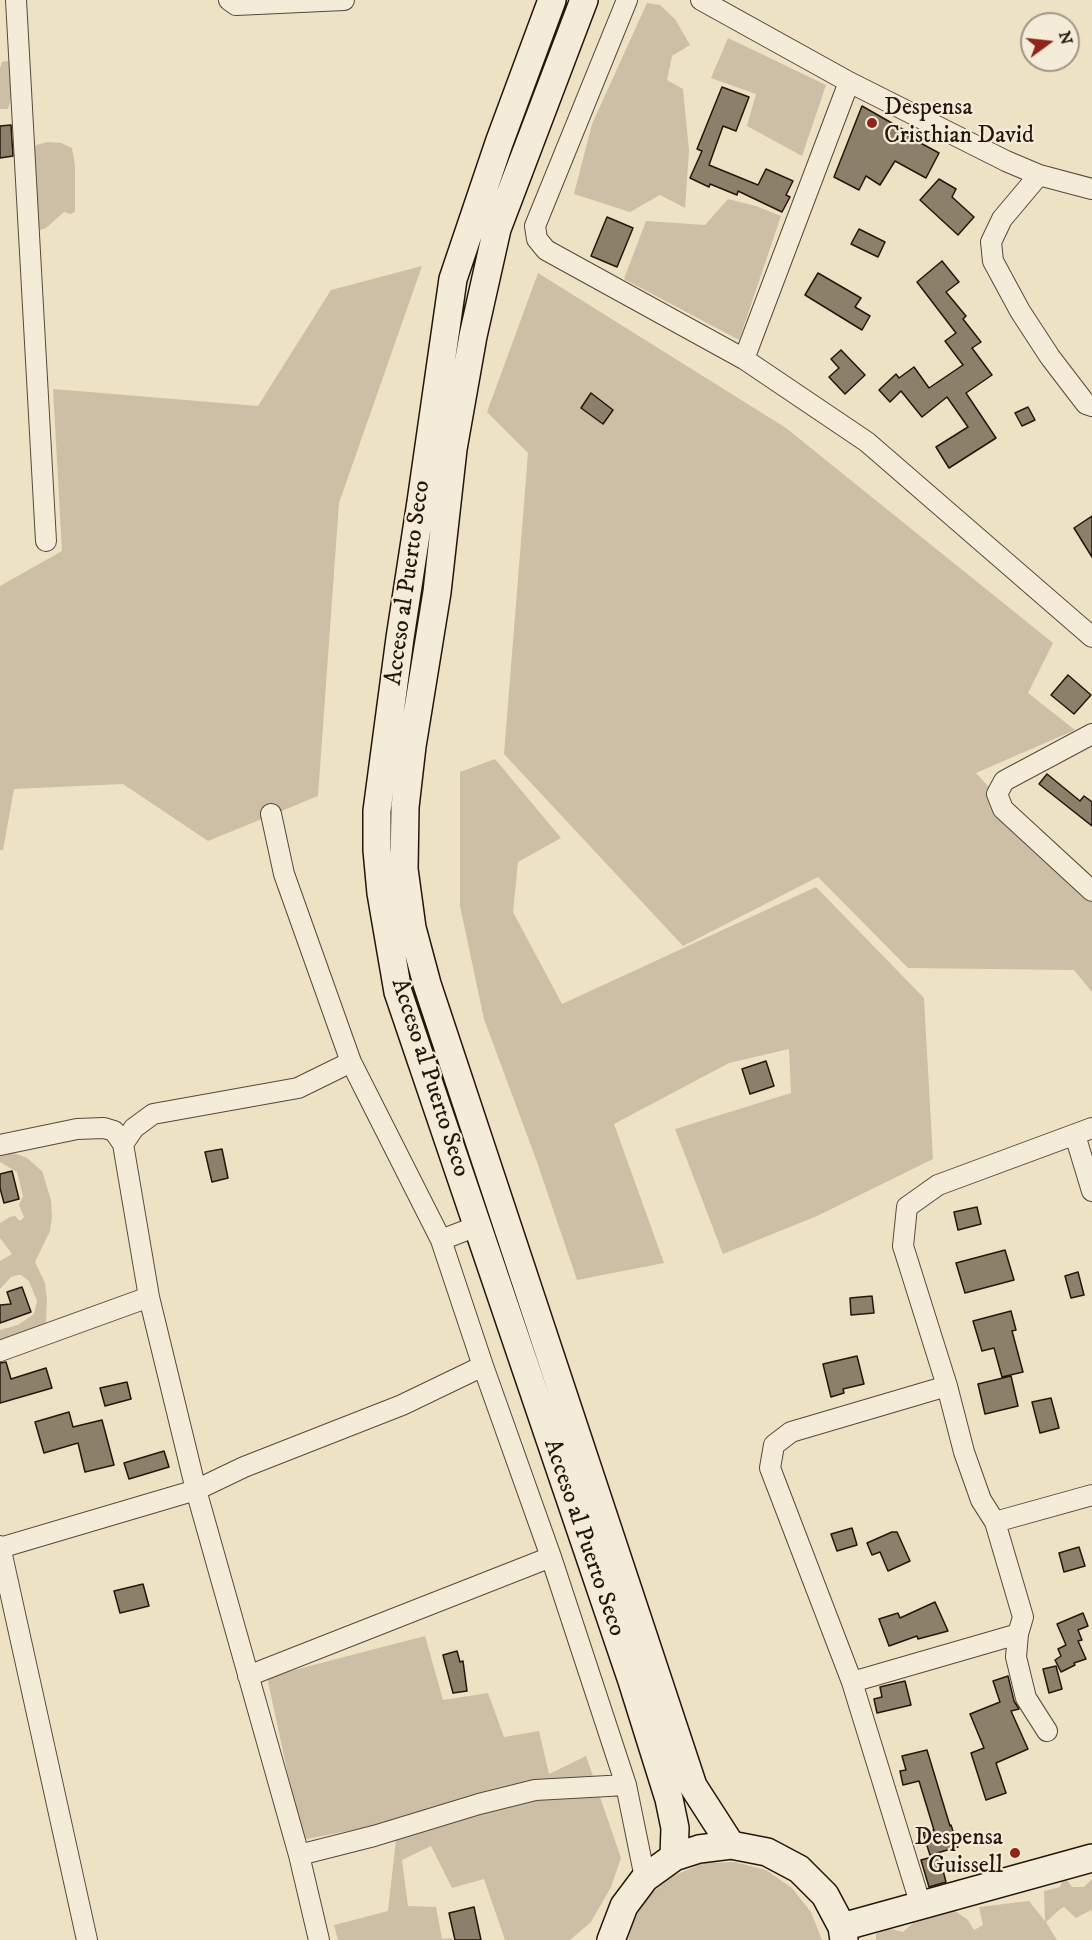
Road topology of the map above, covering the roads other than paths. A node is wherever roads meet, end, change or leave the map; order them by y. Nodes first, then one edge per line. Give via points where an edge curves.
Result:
1 (16, 0) edge
2 (229, 0) edge
3 (344, 0) edge
4 (552, 0) edge
5 (584, 0) edge
6 (627, 0) edge
7 (701, 0) edge
8 (849, 82) junction
9 (1039, 175) junction
10 (1092, 189) edge
11 (744, 359) junction
12 (1092, 406) edge
13 (46, 541) dead end
14 (1092, 637) edge
15 (1092, 734) edge
16 (271, 814) dead end
17 (1092, 891) edge
18 (351, 1062) junction
19 (1083, 1132) edge
20 (123, 1144) junction
21 (0, 1145) edge
22 (1092, 1191) edge
23 (477, 1226) junction
24 (441, 1240) junction
25 (149, 1297) junction
26 (0, 1351) edge
27 (483, 1366) junction
28 (946, 1386) junction
29 (196, 1490) junction
30 (1092, 1495) edge
31 (995, 1522) junction
32 (0, 1547) edge
33 (551, 1557) junction
34 (1018, 1634) junction
35 (248, 1676) junction
36 (852, 1682) junction
37 (1047, 1731) dead end
38 (626, 1785) junction
39 (731, 1845) junction
40 (299, 1855) junction
41 (674, 1857) junction
42 (1092, 1858) edge
43 (645, 1878) junction
44 (921, 1906) junction
45 (843, 1934) edge
46 (87, 1940) edge
47 (319, 1940) edge
48 (611, 1940) edge

1 - 13 street
2 - 3 street via 236,4
4 - 23 main road, Acceso al Puerto Seco via 453,279 377,811 381,892 398,992
5 - 39 main road, Acceso al Puerto Seco via 497,229 473,336 453,449 437,592 412,746 404,868 412,928 427,984 693,1786
6 - 11 street via 535,226 537,239 546,249
7 - 8 street
8 - 9 street
8 - 11 street
9 - 10 street
9 - 12 street via 1002,219 991,242 993,261 1050,357 1086,404
11 - 14 street via 867,442
15 - 17 street via 1004,781 997,794 1003,809
16 - 18 street via 284,874
18 - 20 street via 298,1088 153,1114 134,1128
18 - 24 street
19 - 22 street
19 - 28 street via 938,1185 907,1207 903,1246
20 - 21 street via 114,1131 104,1128 77,1129
20 - 25 street
23 - 24 street
23 - 41 main road, Acceso al Puerto Seco via 669,1799 675,1828
24 - 27 street
25 - 26 street
25 - 29 street
27 - 29 street via 402,1405
27 - 33 street
28 - 31 street via 981,1500
28 - 36 street via 791,1432 774,1445 770,1468
29 - 32 street
29 - 35 street
30 - 31 street
31 - 34 street via 1023,1617
32 - 46 street
33 - 35 street
33 - 38 street
34 - 36 street
34 - 37 street via 1016,1657 1026,1698
35 - 40 street
36 - 44 street
38 - 40 street via 535,1790
38 - 43 street
39 - 41 main road
39 - 45 main road via 767,1852 800,1869 825,1895
40 - 47 street
41 - 43 main road
42 - 44 main road
43 - 48 main road via 624,1906
44 - 45 main road

